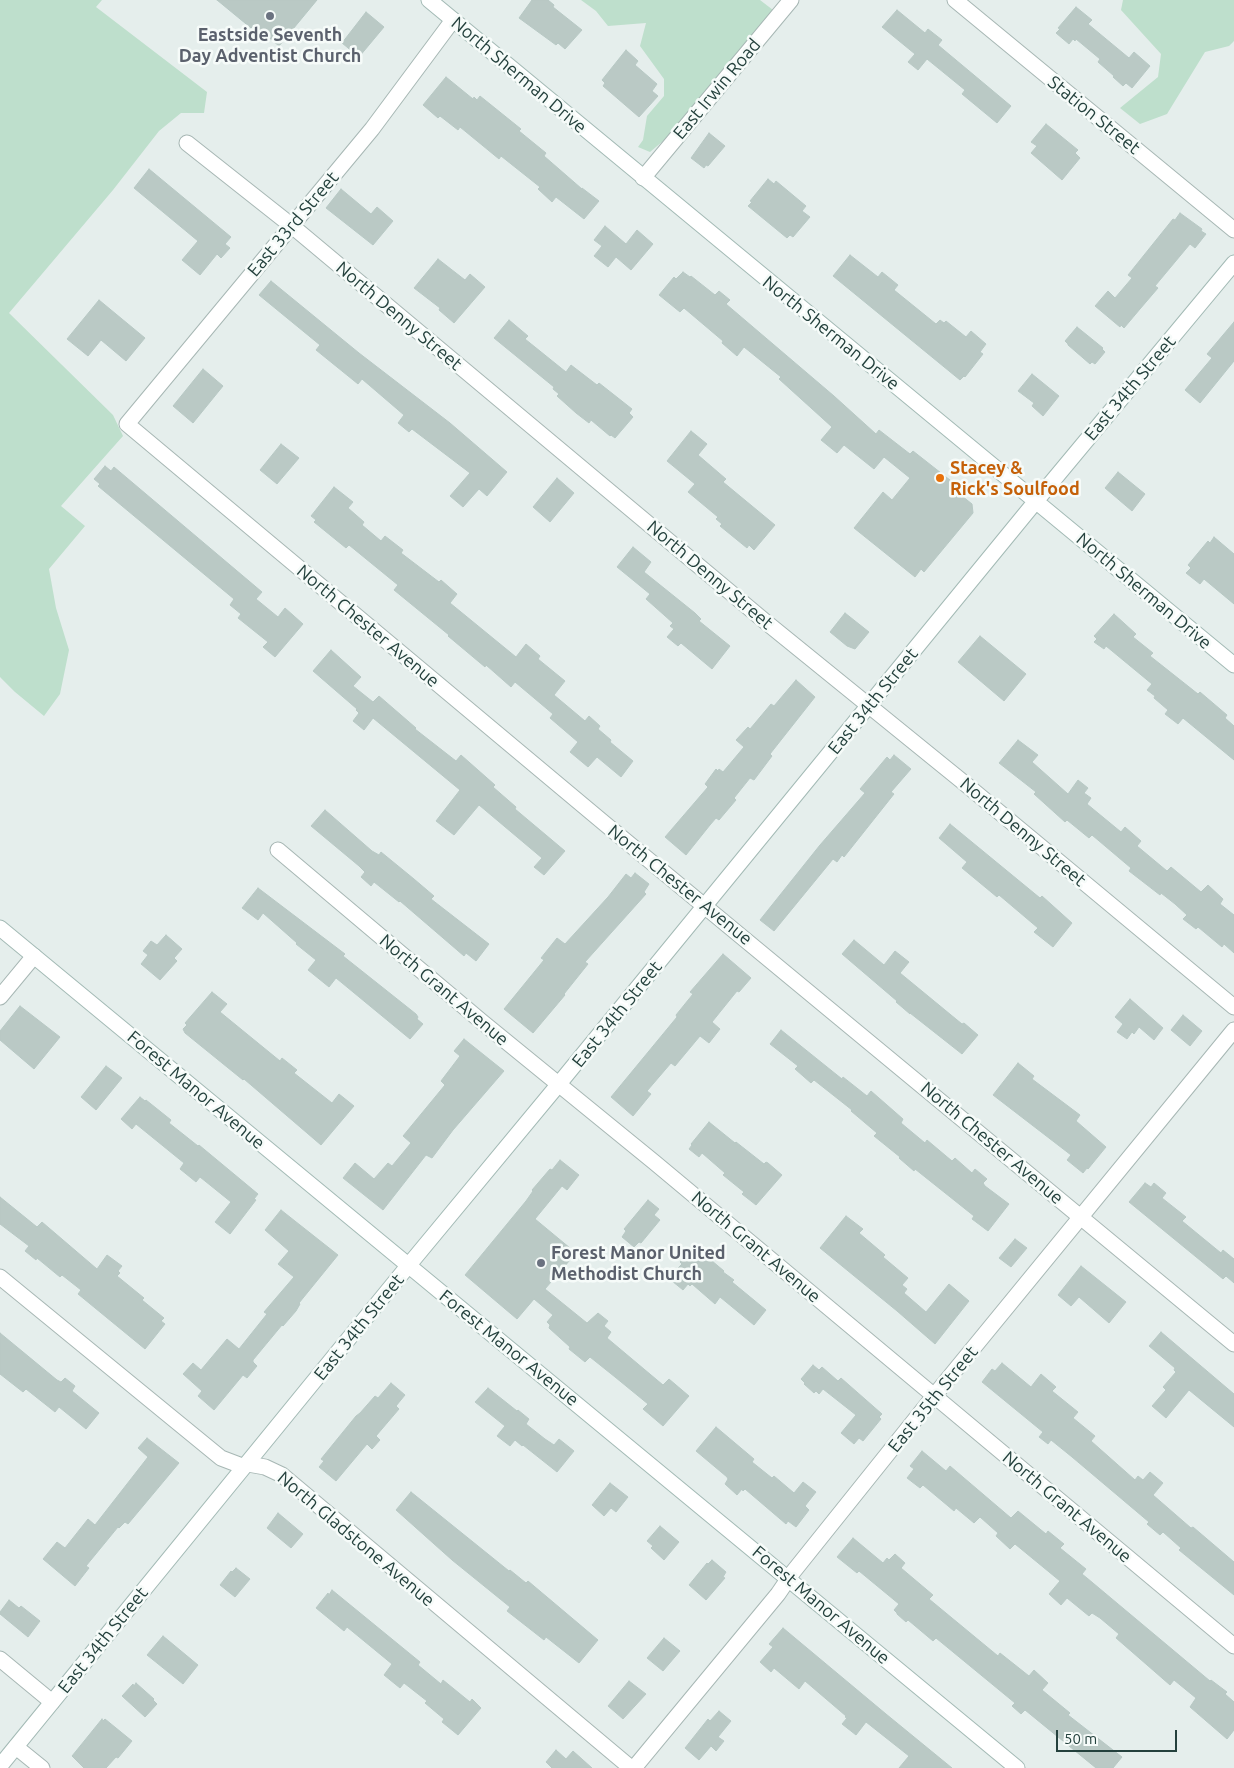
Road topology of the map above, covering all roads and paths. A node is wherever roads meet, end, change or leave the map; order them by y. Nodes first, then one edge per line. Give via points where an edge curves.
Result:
1 (429, 0) edge
2 (791, 0) edge
3 (955, 0) edge
4 (453, 20) junction
5 (186, 143) dead end
6 (643, 178) junction
7 (292, 226) junction
8 (1234, 230) edge
9 (1234, 263) edge
10 (126, 424) joint
11 (1036, 501) junction
12 (1234, 665) edge
13 (869, 705) junction
14 (278, 850) dead end
15 (705, 906) junction
16 (0, 928) edge
17 (34, 956) junction
18 (0, 997) edge
19 (1234, 1007) edge
20 (1234, 1030) edge
21 (558, 1085) junction
22 (1082, 1217) junction
23 (408, 1266) junction
24 (0, 1277) edge
25 (1234, 1344) edge
26 (934, 1396) junction
27 (248, 1464) junction
28 (789, 1579) junction
29 (1234, 1646) edge
30 (0, 1659) edge
31 (52, 1702) junction
32 (16, 1747) junction
33 (0, 1766) edge
34 (42, 1768) edge
35 (633, 1768) edge
36 (1017, 1768) edge

1 - 4 street, North Sherman Drive
2 - 6 street, East Irwin Road
3 - 8 street, Station Street
4 - 6 street, North Sherman Drive
4 - 7 street, East 33rd Street via 372,129
5 - 7 street, North Denny Street
6 - 11 street, North Sherman Drive
7 - 10 street, East 33rd Street
7 - 13 street, North Denny Street
9 - 11 street, East 34th Street
10 - 15 street, North Chester Avenue
11 - 12 street, North Sherman Drive
11 - 13 street, East 34th Street
13 - 15 street, East 34th Street
13 - 19 street, North Denny Street
14 - 21 street, North Grant Avenue
15 - 21 street, East 34th Street
15 - 22 street, North Chester Avenue
16 - 17 street, Forest Manor Avenue
17 - 18 street
17 - 23 street, Forest Manor Avenue
20 - 22 street, East 35th Street
21 - 23 street, East 34th Street
21 - 26 street, North Grant Avenue
22 - 25 street, North Chester Avenue
22 - 26 street, East 35th Street
23 - 27 street, East 34th Street
23 - 28 street, Forest Manor Avenue
24 - 27 street, North Gladstone Avenue via 221,1458 242,1466
26 - 28 street, East 35th Street
26 - 29 street, North Grant Avenue
27 - 31 street, East 34th Street
27 - 35 street, North Gladstone Avenue via 282,1475
28 - 35 street, East 35th Street
28 - 36 street, Forest Manor Avenue
30 - 31 street
31 - 32 street, East 34th Street
32 - 33 street, East 34th Street
32 - 34 street

